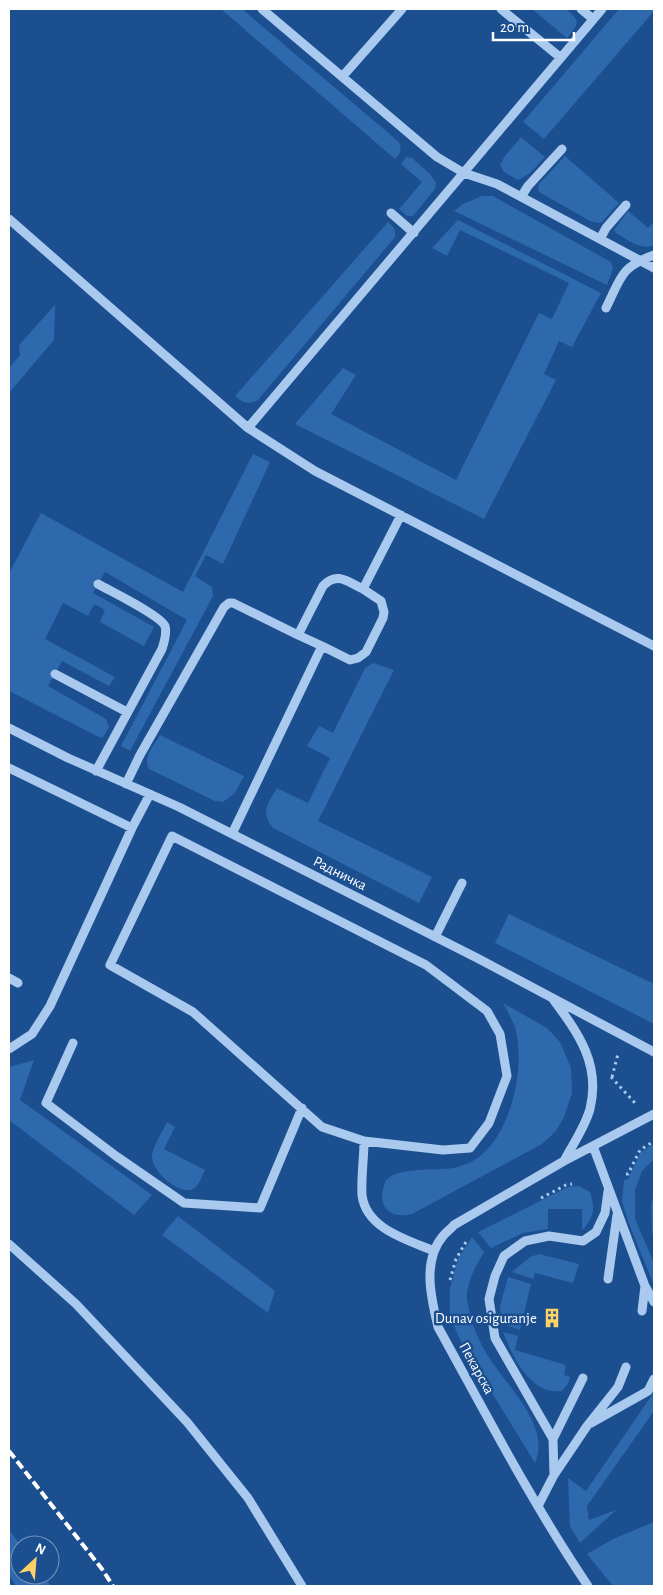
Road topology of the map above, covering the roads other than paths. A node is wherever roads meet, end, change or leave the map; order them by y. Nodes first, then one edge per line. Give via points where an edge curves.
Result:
1 (262, 9) edge
2 (402, 9) edge
3 (501, 9) edge
4 (581, 9) edge
5 (602, 9) edge
6 (593, 19) junction
7 (561, 58) junction
8 (342, 77) junction
9 (562, 149) dead end
10 (464, 173) junction
11 (521, 197) junction
12 (626, 205) dead end
13 (391, 213) dead end
14 (9, 219) edge
15 (414, 233) junction
16 (600, 239) junction
17 (654, 255) edge
18 (640, 260) junction
19 (654, 268) edge
20 (606, 308) dead end
21 (248, 428) junction
22 (401, 515) junction
23 (98, 584) dead end
24 (363, 589) junction
25 (298, 635) junction
26 (322, 646) junction
27 (654, 646) edge
28 (55, 674) dead end
29 (127, 712) junction
30 (9, 728) edge
31 (9, 768) edge
32 (96, 771) junction
33 (126, 784) junction
34 (150, 794) junction
35 (132, 828) junction
36 (232, 834) junction
37 (462, 883) dead end
38 (435, 937) junction
39 (9, 978) edge
40 (18, 983) dead end
41 (551, 996) junction
42 (73, 1042) dead end
43 (9, 1049) edge
44 (654, 1052) edge
45 (302, 1108) junction
46 (654, 1114) edge
47 (364, 1140) junction
48 (593, 1146) junction
49 (564, 1161) junction
50 (608, 1191) junction
51 (617, 1214) junction
52 (9, 1244) edge
53 (434, 1251) junction
54 (608, 1279) dead end
55 (645, 1286) junction
56 (654, 1302) edge
57 (642, 1311) dead end
58 (626, 1367) dead end
59 (583, 1378) dead end
60 (654, 1379) edge
61 (587, 1426) junction
62 (553, 1439) junction
63 (554, 1476) junction
64 (538, 1506) junction
65 (302, 1586) edge
66 (588, 1586) edge

1 - 8 street
2 - 8 street
3 - 7 street
4 - 6 street
5 - 6 street
6 - 7 street
7 - 10 street
8 - 10 street via 437,157
9 - 11 street
10 - 11 street via 497,184
10 - 15 street
11 - 16 street
12 - 16 street
13 - 15 street
14 - 21 street
15 - 21 street
16 - 18 street
17 - 18 street
18 - 19 street
18 - 20 street via 624,271
21 - 22 street via 315,470
22 - 24 street
22 - 27 street
23 - 29 street via 156,617 164,626 162,649
24 - 25 street via 339,578 328,580
24 - 26 street via 381,601 384,612 366,652 350,660
25 - 26 street
25 - 33 street via 234,603 224,607
26 - 36 street
28 - 29 street
29 - 32 street
30 - 32 street, Радничка
31 - 35 street
32 - 33 street, Радничка
33 - 34 street, Радничка
34 - 35 street
34 - 36 street, Радничка
35 - 43 street via 50,1006 32,1034
36 - 38 street, Радничка
37 - 38 street
38 - 41 street, Радничка
39 - 40 street
41 - 44 street, Радничка
41 - 49 street via 583,1042 594,1087 590,1110
42 - 45 street via 46,1103 184,1203 260,1208
45 - 47 street via 322,1127
45 - 47 street via 193,1012 110,964 172,836 426,965 487,1011 500,1034 507,1076 489,1123 470,1148 443,1150
46 - 48 street, Пекарска
47 - 53 street via 362,1196 368,1212 383,1228
48 - 49 street, Пекарска
48 - 50 street
49 - 53 street, Пекарска via 454,1225 442,1236
50 - 51 street
50 - 62 street via 605,1213 596,1232 583,1241 549,1236 525,1241 504,1256 489,1299 495,1338
51 - 54 street
51 - 55 street
52 - 65 street via 76,1304 187,1422 248,1498
53 - 64 street, Пекарска via 430,1294 438,1326
55 - 56 street
55 - 57 street
58 - 61 street via 618,1387
59 - 62 street
60 - 61 street via 648,1391
61 - 63 street
62 - 63 street
63 - 64 street
64 - 66 street, Пекарска

